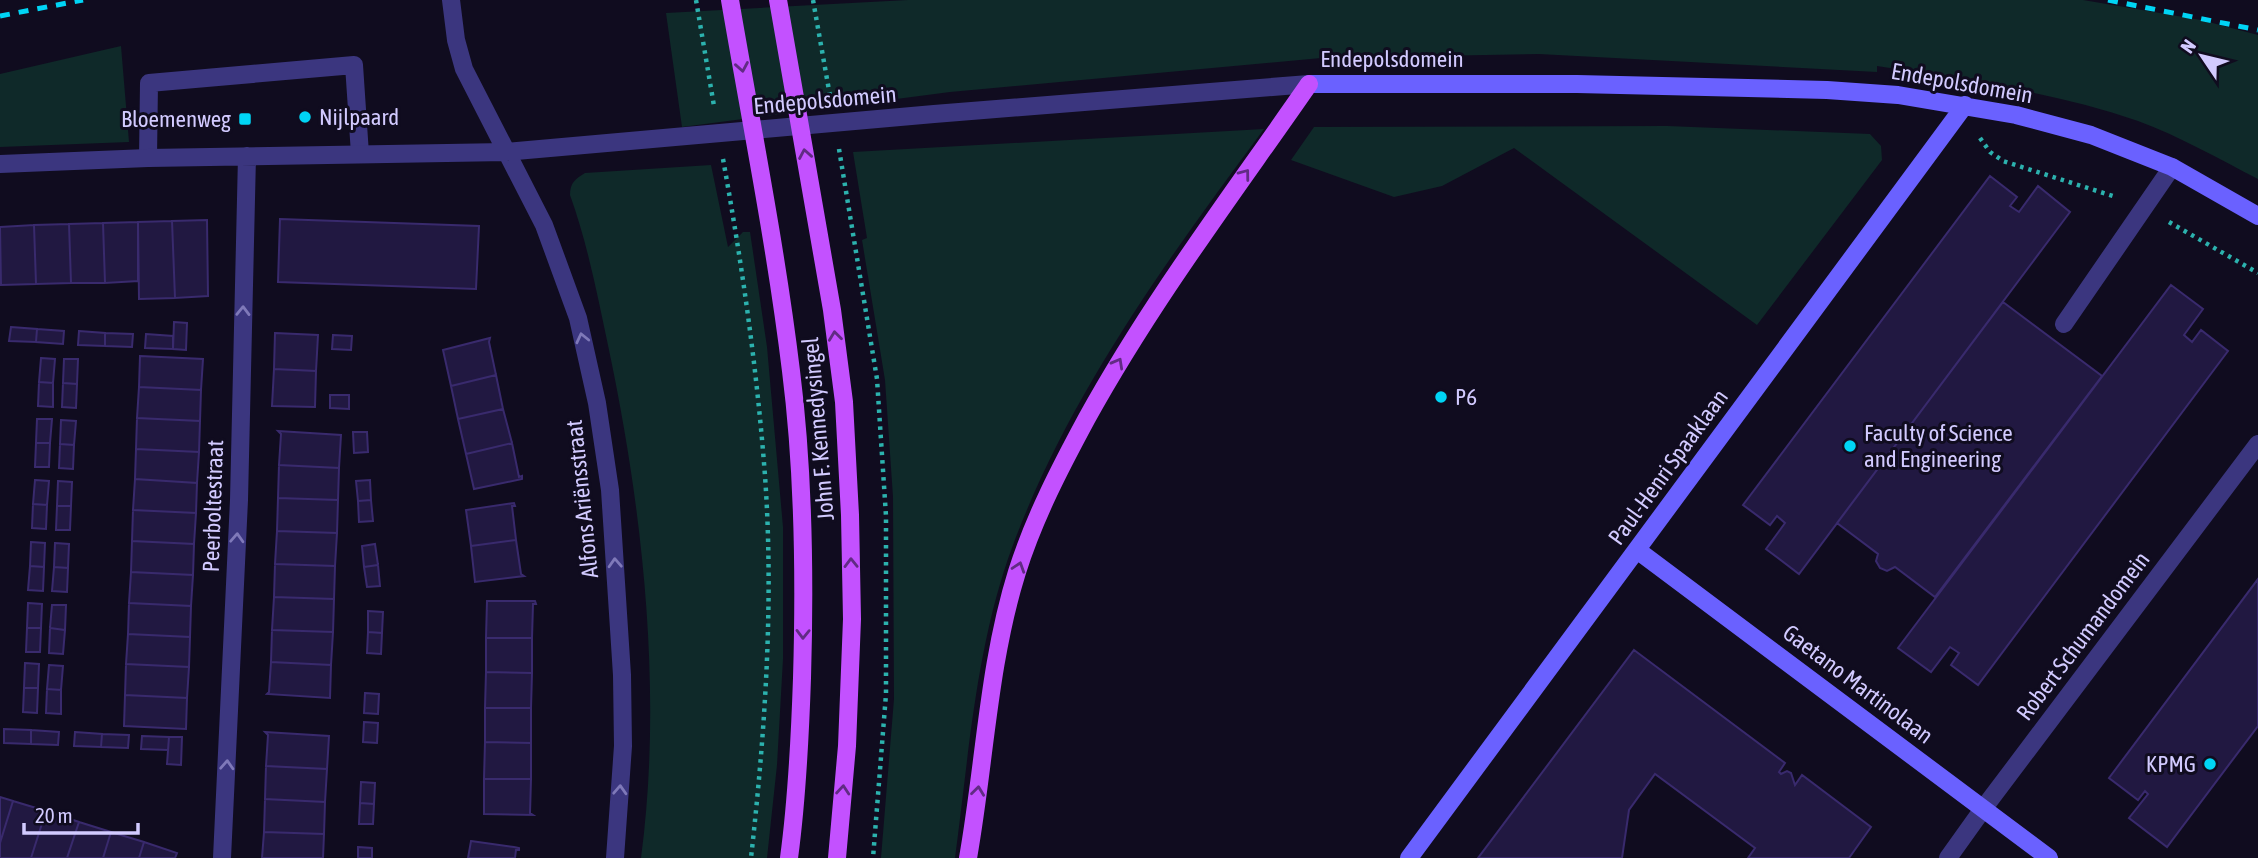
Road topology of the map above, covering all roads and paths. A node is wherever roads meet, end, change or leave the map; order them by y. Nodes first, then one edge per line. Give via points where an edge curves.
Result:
1 (451, 0) edge
2 (730, 0) edge
3 (778, 0) edge
4 (1309, 84) junction
5 (1965, 105) junction
6 (506, 152) junction
7 (360, 154) junction
8 (247, 156) junction
9 (148, 158) junction
10 (0, 164) edge
11 (2172, 167) junction
12 (2144, 208) junction
13 (2258, 216) edge
14 (735, 227) dead end
15 (2258, 273) edge
16 (2063, 324) dead end
17 (2258, 444) edge
18 (1637, 550) junction
19 (1983, 809) junction
20 (222, 858) edge
21 (615, 858) edge
22 (751, 858) edge
23 (789, 858) edge
24 (837, 858) edge
25 (968, 858) edge
26 (1409, 858) edge
27 (1948, 858) edge
28 (2049, 858) edge

1 - 6 street, Alfons Ariënsstraat via 461,62
2 -> 23 main road, John F. Kennedysingel via 792,373 802,509 800,717
24 -> 3 main road, John F. Kennedysingel via 849,699 852,562 844,402
4 - 5 street, Endepolsdomein via 1826,90
4 - 6 street, Endepolsdomein
25 -> 4 main road via 1000,634 1040,510 1124,352 1216,212
5 - 11 street, Endepolsdomein via 2058,125
5 - 12 path via 1981,141 2003,160
5 - 18 street, Paul-Henri Spaaklaan
6 - 7 street
21 -> 6 street, Alfons Ariënsstraat via 623,746 622,675 610,490 597,403 574,306 544,225
7 - 8 street
7 - 9 street via 354,65 149,83
8 - 9 street
20 -> 8 street, Peerboltestraat via 239,500
9 - 10 street
11 - 12 street
11 - 13 street, Endepolsdomein
12 - 15 path
12 - 16 street
14 - 22 path via 759,410 768,569 761,771
17 - 19 street, Robert Schumandomein
18 - 19 street, Gaetano Martinolaan
18 - 26 street, Paul-Henri Spaaklaan
19 - 27 street, Robert Schumandomein
19 - 28 street, Gaetano Martinolaan

